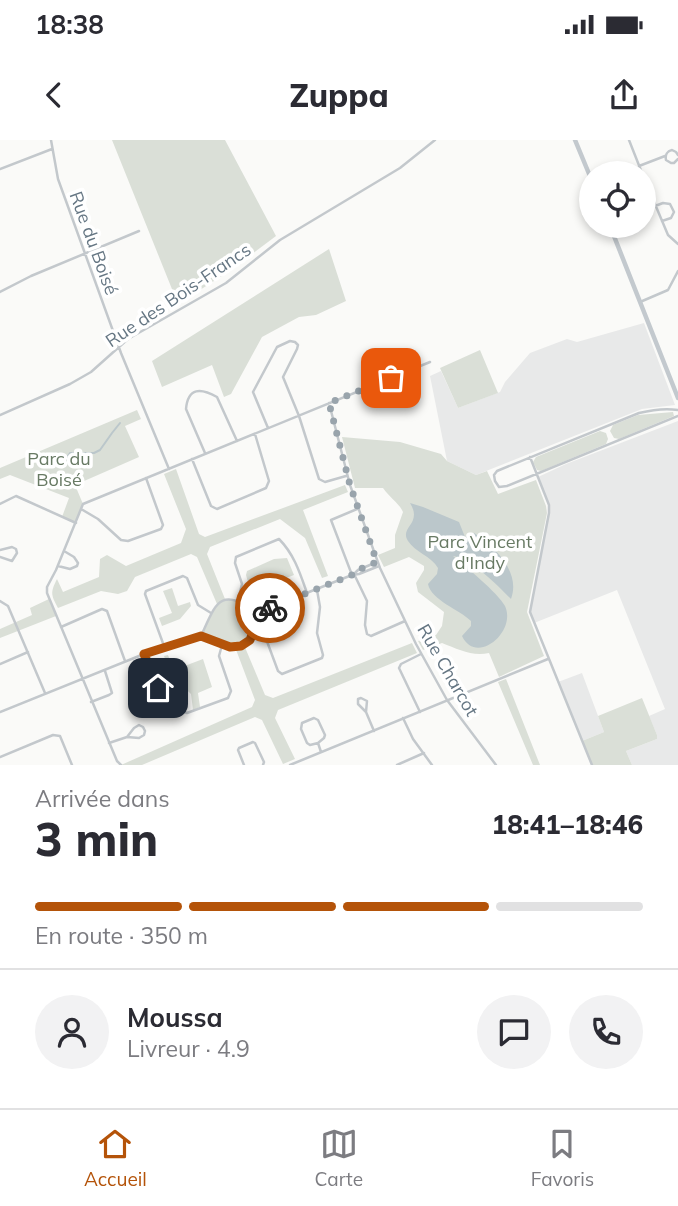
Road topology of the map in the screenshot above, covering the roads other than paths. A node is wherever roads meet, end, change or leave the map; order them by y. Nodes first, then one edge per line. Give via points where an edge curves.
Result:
1 (51, 140) edge
2 (435, 140) edge
3 (575, 140) edge
4 (629, 140) edge
5 (52, 149) junction
6 (666, 156) junction
7 (678, 157) edge
8 (584, 161) edge
9 (637, 161) edge
10 (652, 161) edge
11 (0, 169) edge
12 (656, 206) edge
13 (656, 208) edge
14 (662, 221) junction
15 (139, 231) dead end
16 (615, 238) edge
17 (678, 244) edge
18 (85, 253) junction
19 (678, 271) edge
20 (0, 292) edge
21 (640, 302) junction
22 (119, 347) junction
23 (430, 362) dead end
24 (678, 398) edge
25 (329, 403) junction
26 (678, 410) edge
27 (0, 415) edge
28 (299, 416) junction
29 (678, 416) edge
30 (268, 428) junction
31 (255, 434) junction
32 (237, 441) junction
33 (205, 453) junction
34 (530, 457) junction
35 (192, 459) junction
36 (169, 469) junction
37 (536, 473) junction
38 (347, 475) junction
39 (145, 478) junction
40 (0, 504) edge
41 (81, 509) junction
42 (358, 509) junction
43 (76, 523) junction
44 (0, 550) edge
45 (64, 551) junction
46 (0, 557) edge
47 (378, 564) junction
48 (58, 566) junction
49 (353, 574) junction
50 (316, 589) junction
51 (307, 593) junction
52 (238, 600) junction
53 (0, 601) edge
54 (261, 611) junction
55 (211, 613) junction
56 (405, 621) junction
57 (61, 627) junction
58 (254, 627) junction
59 (201, 636) junction
60 (222, 645) junction
61 (165, 647) junction
62 (28, 652) junction
63 (144, 654) junction
64 (421, 654) junction
65 (548, 659) junction
66 (125, 661) junction
67 (0, 664) edge
68 (105, 670) junction
69 (82, 678) junction
70 (45, 693) junction
71 (447, 700) junction
72 (92, 702) junction
73 (0, 712) edge
74 (366, 712) dead end
75 (420, 712) junction
76 (403, 718) junction
77 (374, 731) junction
78 (127, 737) junction
79 (110, 743) junction
80 (318, 743) junction
81 (321, 752) junction
82 (424, 753) junction
83 (0, 757) edge
84 (72, 765) edge
85 (121, 765) edge
86 (244, 765) edge
87 (263, 765) edge
88 (290, 765) edge
89 (397, 765) edge
90 (432, 765) edge
91 (496, 765) edge
92 (592, 765) edge

1 - 5 street, Rue du Boisé
2 - 22 street, Rue des Bois-Francs via 400,168 280,240 226,283
3 - 8 street
4 - 9 street
5 - 11 street
5 - 18 street, Rue du Boisé
6 - 7 street via 672,150
6 - 7 street via 671,163
6 - 10 street
12 - 14 street via 670,204 674,212
13 - 14 street
14 - 17 street via 668,236
15 - 18 street
16 - 21 street
18 - 20 street
18 - 22 street, Rue du Boisé
19 - 21 street via 668,290
21 - 24 street
22 - 27 street, Rue des Bois-Francs via 91,372
22 - 36 street, Rue du Boisé
23 - 25 street
25 - 28 street
25 - 38 street, Rue Charcot
26 - 34 street via 639,413
28 - 30 street
28 - 30 street via 283,377 298,345 290,341 277,347 253,392
28 - 38 street via 320,481
29 - 37 street
30 - 31 street
31 - 32 street
31 - 35 street via 267,488 217,509 211,506
32 - 33 street
32 - 33 street via 218,397 197,391 191,394 186,409
33 - 35 street
34 - 37 street
34 - 37 street via 496,472 495,481 502,487
35 - 36 street
36 - 39 street
37 - 65 street via 549,513 530,612
38 - 42 street, Rue Charcot
39 - 41 street via 83,504
39 - 41 street via 162,528 121,540
40 - 43 street via 16,496
41 - 43 street
42 - 47 street, Rue Charcot
42 - 49 street via 331,520
43 - 45 street
44 - 46 street via 15,547 17,553 12,561
45 - 48 street
45 - 48 street via 75,556 77,566
47 - 49 street
47 - 56 street, Rue Charcot
48 - 57 street via 47,591
49 - 50 street
49 - 56 street, Rue Charcot via 367,601 368,634
50 - 51 street
50 - 58 street via 322,658 282,674 265,636
51 - 52 street via 296,561 279,539 236,557 243,584
51 - 54 street
52 - 54 street
52 - 55 street via 220,601
53 - 62 street via 8,606
54 - 58 street
55 - 59 street
55 - 61 street via 198,605 183,576 146,591
56 - 64 street, Rue Charcot
57 - 66 street via 107,611
57 - 69 street
58 - 60 street via 244,645
59 - 60 street
59 - 61 street
60 - 63 street via 219,656 232,691 228,698 187,713 158,688
61 - 63 street
62 - 67 street
62 - 70 street
63 - 66 street
64 - 71 street, Rue Charcot
64 - 75 street via 399,668
65 - 71 street
65 - 92 street
66 - 68 street
68 - 69 street
68 - 72 street via 112,692
69 - 70 street
69 - 72 street
70 - 73 street
71 - 75 street
71 - 91 street, Rue Charcot
72 - 79 street
74 - 77 street
75 - 76 street
76 - 77 street
76 - 82 street
77 - 81 street
78 - 78 street via 139,738 145,731 139,725
78 - 79 street
79 - 85 street
80 - 80 street via 307,743 302,723 318,720 325,735
80 - 81 street
81 - 88 street
82 - 89 street
82 - 90 street
83 - 84 street via 57,735
86 - 87 street via 238,750 253,742

